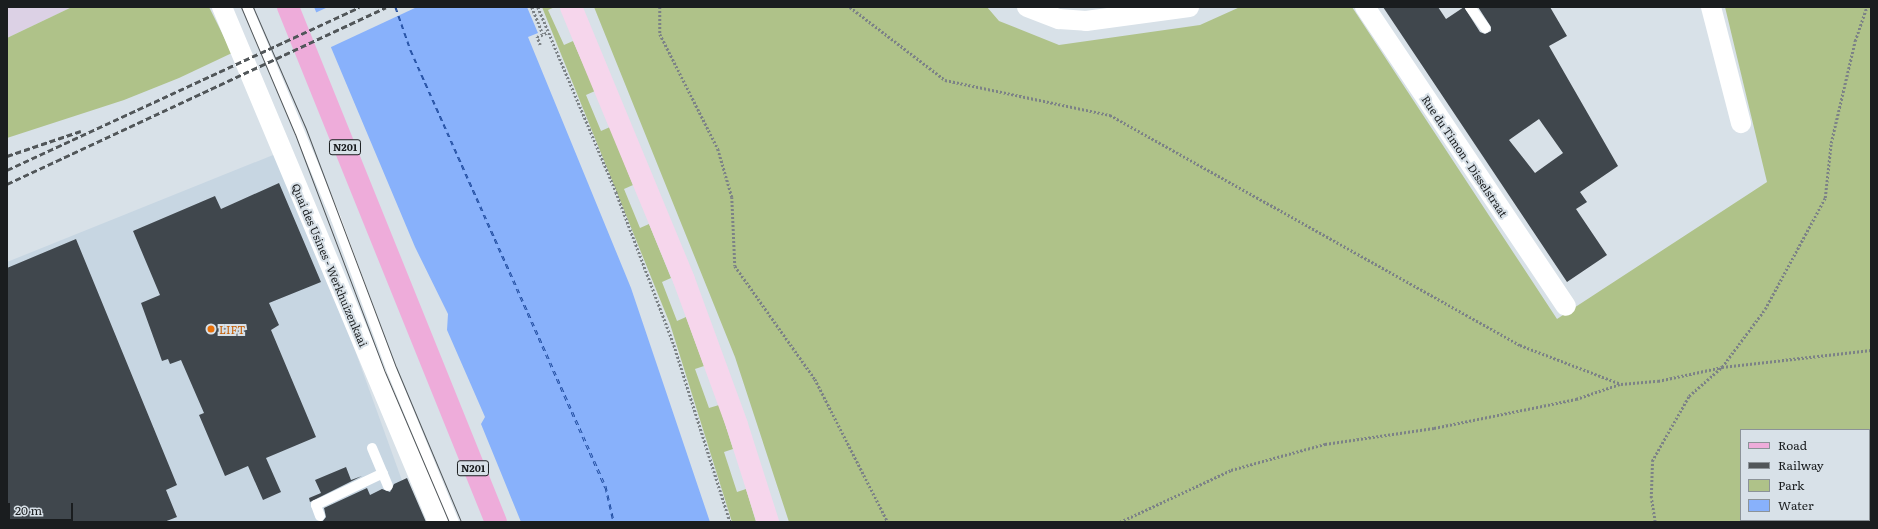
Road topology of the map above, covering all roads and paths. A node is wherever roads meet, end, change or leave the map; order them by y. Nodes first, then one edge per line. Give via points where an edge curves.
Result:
1 (222, 7) edge
2 (247, 7) edge
3 (288, 7) edge
4 (532, 7) edge
5 (538, 7) edge
6 (571, 7) edge
7 (660, 7) edge
8 (850, 7) edge
9 (1027, 7) edge
10 (1189, 7) edge
11 (1365, 7) edge
12 (1470, 7) edge
13 (1712, 7) edge
14 (1867, 7) edge
15 (1485, 28) dead end
16 (548, 32) junction
17 (543, 34) junction
18 (540, 45) dead end
19 (1741, 123) dead end
20 (1566, 306) dead end
21 (1871, 350) edge
22 (1722, 367) junction
23 (1621, 384) junction
24 (372, 448) dead end
25 (383, 473) junction
26 (388, 486) dead end
27 (320, 516) dead end
28 (438, 522) edge
29 (454, 522) edge
30 (496, 522) edge
31 (730, 522) edge
32 (768, 522) edge
33 (888, 522) edge
34 (1120, 522) edge
35 (1655, 522) edge

1 - 28 street, Quai des Usines - Werkhuizenkaai
2 - 29 lane, Quai des Usines - Werkhuizenkaai via 336,219 392,371
3 - 30 main road, N201
4 - 17 path
5 - 16 path
6 - 32 main road via 684,280 737,424
7 - 33 path via 660,34 718,149 732,197 735,266 815,379
8 - 23 path via 945,80 1110,115 1520,346
9 - 10 street via 1059,19 1086,21
11 - 20 street, Rue du Timon - Disselstraat
12 - 15 lane
13 - 19 street
14 - 22 path via 1855,41 1831,143 1825,198 1765,309
16 - 17 path
16 - 31 path via 616,192 674,344
17 - 18 path via 537,37
21 - 22 path
22 - 23 path via 1658,380
22 - 35 path via 1689,396 1652,461 1651,498
23 - 34 path via 1561,402 1434,428 1325,444 1281,456 1231,470
24 - 25 lane
25 - 26 lane
25 - 27 lane via 316,504

